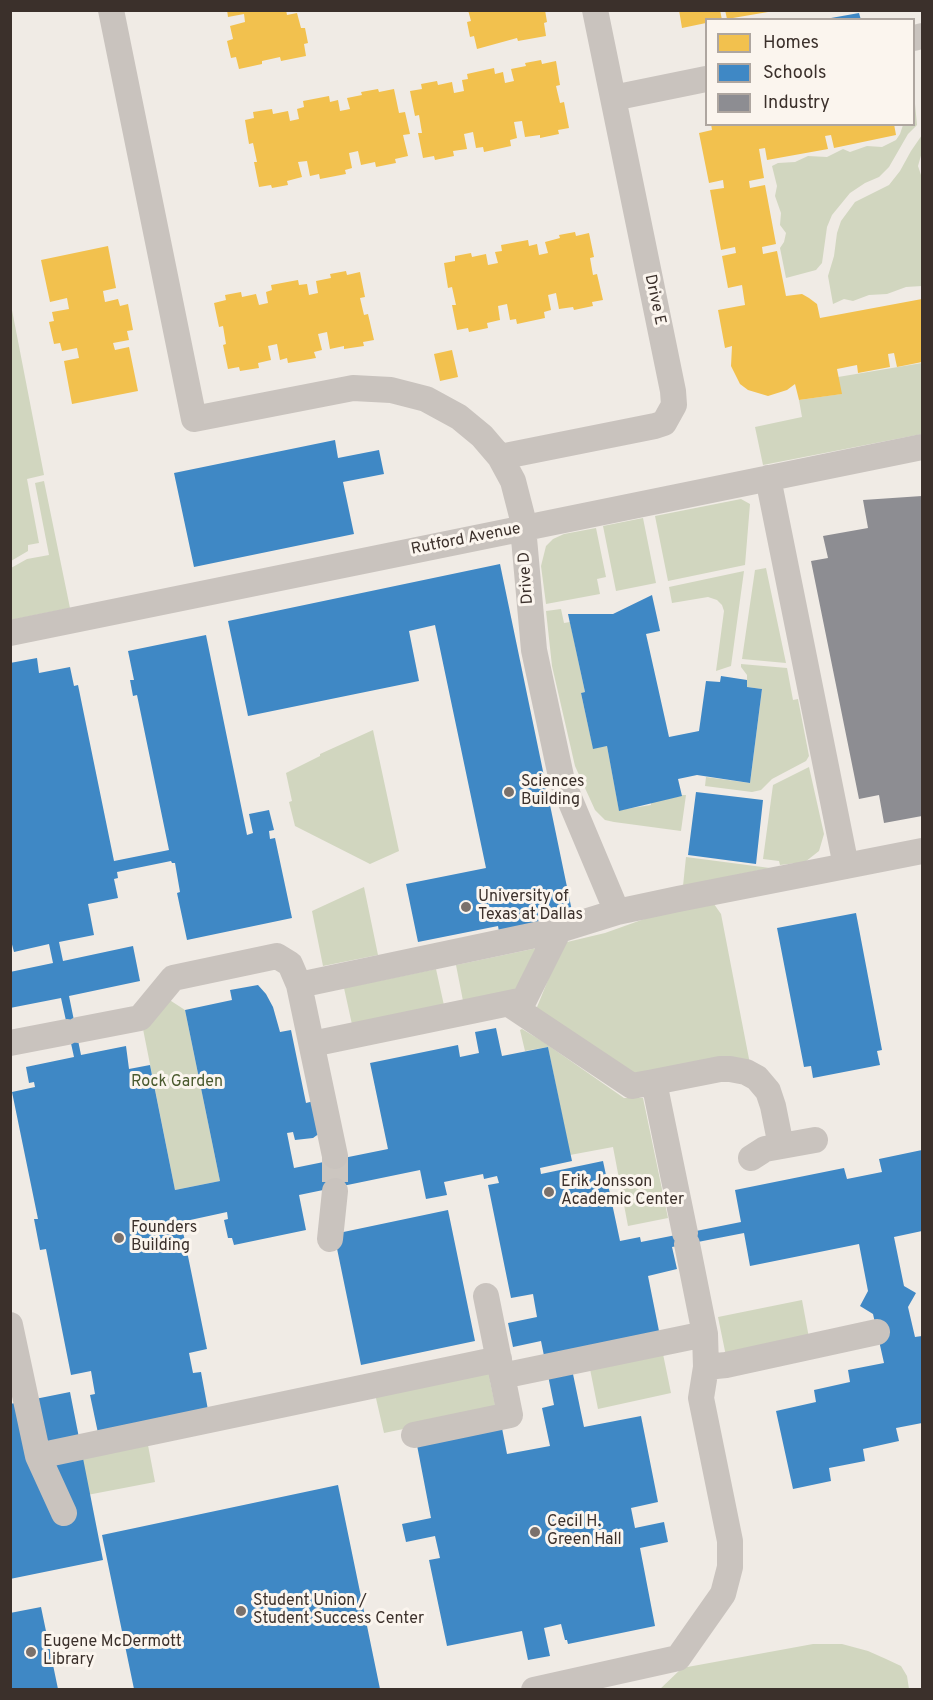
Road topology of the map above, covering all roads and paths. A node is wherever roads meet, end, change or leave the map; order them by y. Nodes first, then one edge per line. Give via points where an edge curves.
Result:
1 (111, 10) edge
2 (595, 10) edge
3 (705, 79) edge
4 (613, 98) junction
5 (922, 447) edge
6 (500, 457) junction
7 (768, 478) junction
8 (524, 528) junction
9 (10, 633) edge
10 (922, 851) edge
11 (846, 866) junction
12 (617, 912) junction
13 (559, 930) junction
14 (299, 985) junction
15 (509, 1004) junction
16 (10, 1043) edge
17 (312, 1044) junction
18 (654, 1082) junction
19 (815, 1140) dead end
20 (781, 1146) junction
21 (334, 1156) tunnel mouth
22 (751, 1158) dead end
23 (335, 1191) tunnel mouth
24 (330, 1239) dead end
25 (486, 1296) dead end
26 (10, 1325) edge
27 (877, 1332) dead end
28 (705, 1334) junction
29 (706, 1367) junction
30 (500, 1368) junction
31 (414, 1435) dead end
32 (38, 1456) junction
33 (64, 1513) dead end
34 (534, 1689) edge

1 - 6 street, Drive D via 194,419 353,388 391,390 426,399 449,411 482,436
2 - 4 street, Drive E
3 - 4 street
4 - 6 street, Drive E via 674,405 664,423 655,426
5 - 7 street, Rutford Avenue
6 - 8 street, Drive D via 518,493
7 - 8 street, Rutford Avenue
7 - 11 street
8 - 9 street, Rutford Avenue
8 - 12 street, Drive D via 534,650 562,781
10 - 11 street
11 - 12 street
12 - 13 street
13 - 14 street
13 - 15 street via 524,1000
14 - 16 street via 290,964 277,956 173,978 140,1018
14 - 17 street
15 - 17 street
15 - 18 street via 632,1086
17 - 21 street
18 - 20 street via 720,1069 746,1072 768,1091
18 - 28 street
19 - 20 street
20 - 22 street via 765,1149
23 - 24 street
25 - 30 street
26 - 32 street
27 - 29 street
28 - 29 street
28 - 30 street
29 - 34 street via 701,1398 730,1541 731,1558 723,1594 678,1658
30 - 31 street via 510,1415
30 - 32 street
32 - 33 street

